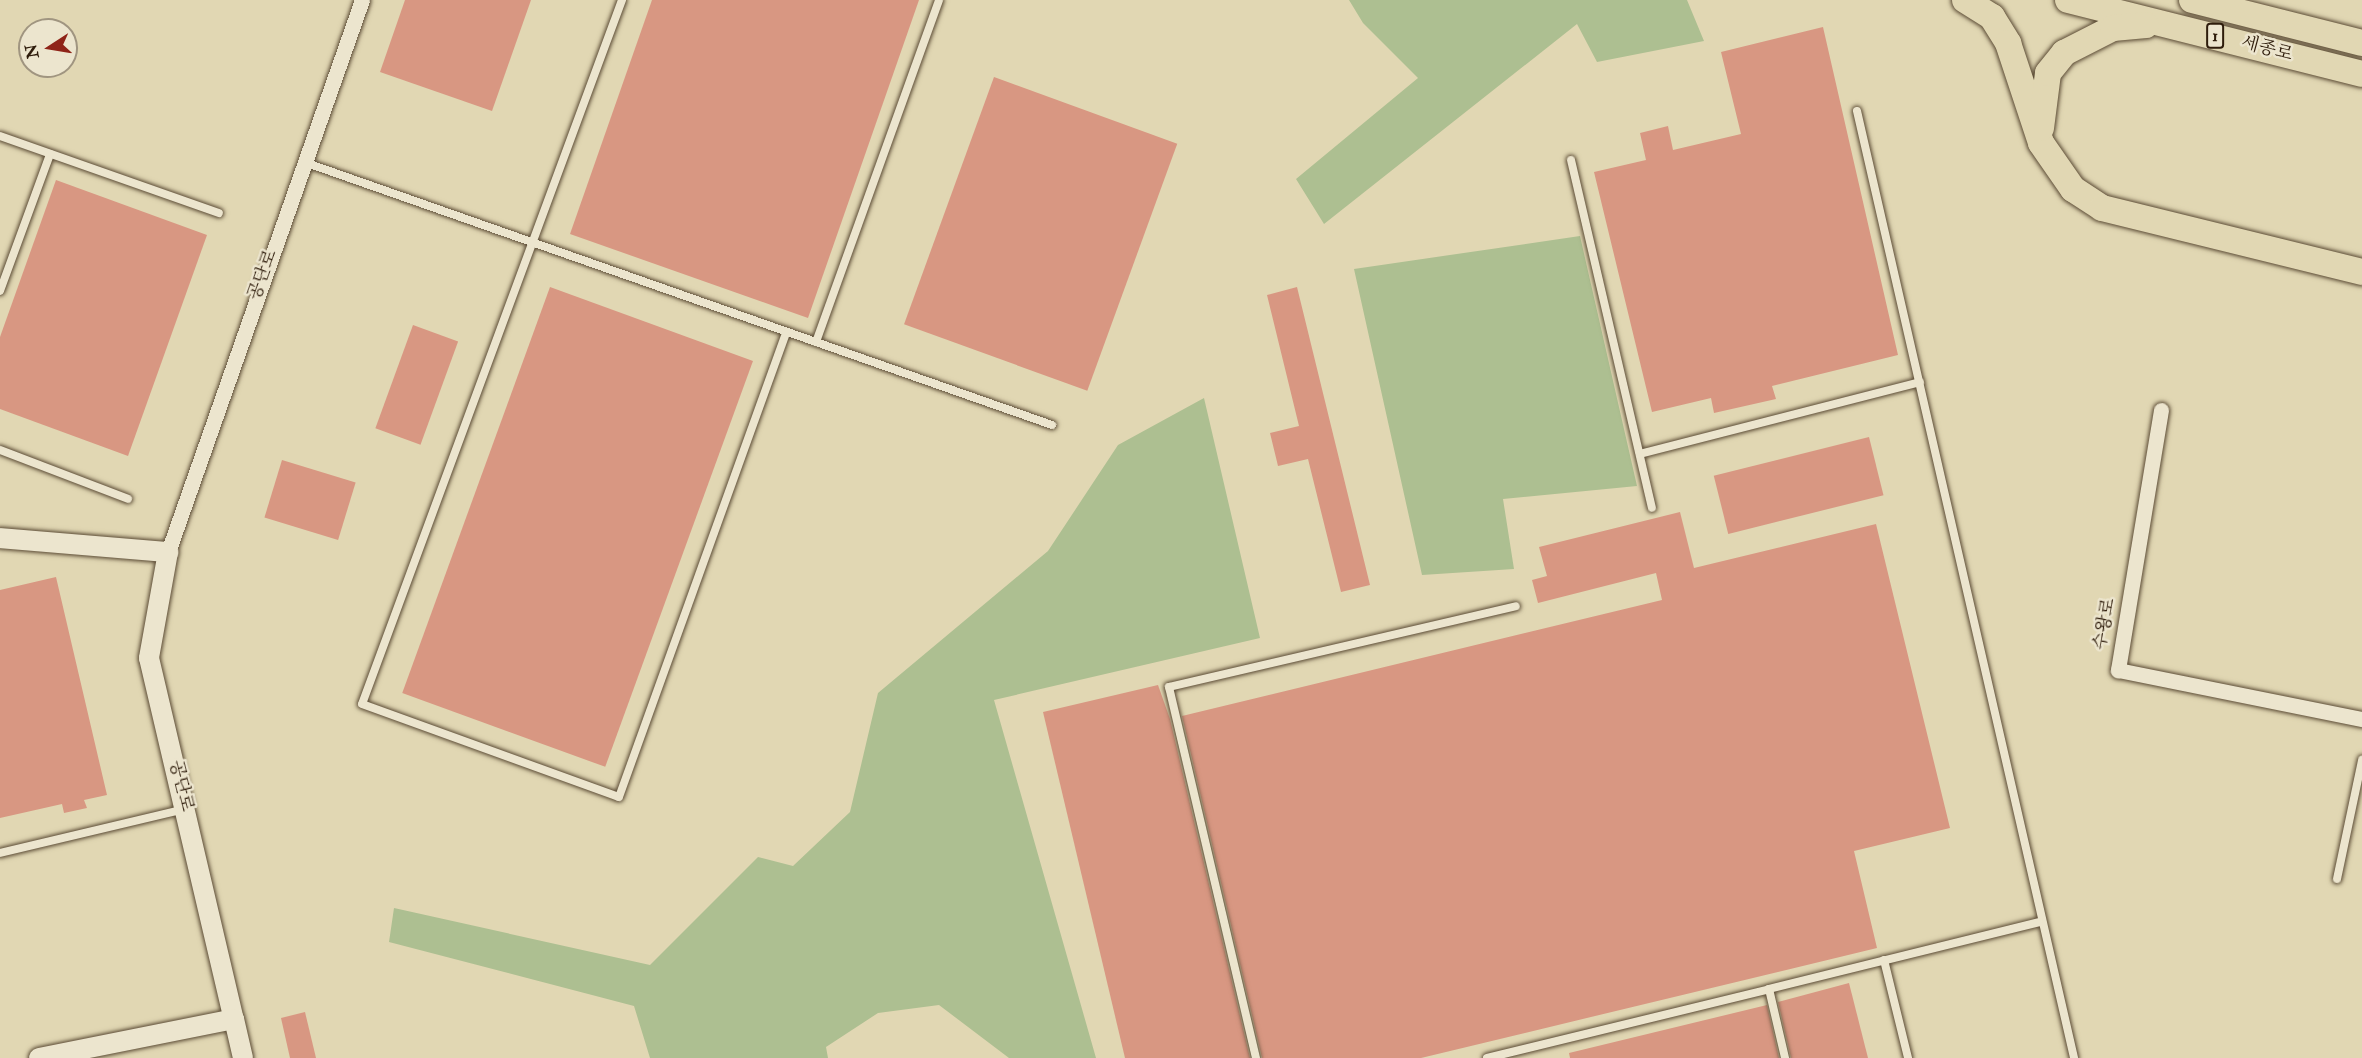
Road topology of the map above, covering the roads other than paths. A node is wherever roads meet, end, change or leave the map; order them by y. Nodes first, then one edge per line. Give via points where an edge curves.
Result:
1 (362, 0) edge
2 (622, 0) edge
3 (939, 0) edge
4 (1965, 0) edge
5 (2067, 0) edge
6 (2192, 0) edge
7 (2166, 23) junction
8 (2362, 43) edge
9 (2362, 74) edge
10 (1857, 111) dead end
11 (0, 136) edge
12 (2041, 143) junction
13 (50, 154) junction
14 (1571, 160) dead end
15 (304, 162) junction
16 (219, 213) dead end
17 (536, 244) junction
18 (2362, 272) edge
19 (0, 291) edge
20 (786, 332) junction
21 (816, 342) junction
22 (1920, 382) junction
23 (2161, 410) dead end
24 (1052, 425) dead end
25 (0, 450) edge
26 (1640, 454) junction
27 (128, 499) dead end
28 (1652, 508) dead end
29 (0, 538) edge
30 (168, 552) junction
31 (1516, 606) dead end
32 (2362, 719) edge
33 (2362, 760) edge
34 (186, 808) junction
35 (0, 853) edge
36 (2337, 879) dead end
37 (2039, 922) junction
38 (1884, 960) junction
39 (1769, 989) junction
40 (234, 1019) junction
41 (39, 1058) edge
42 (243, 1058) edge
43 (1256, 1058) edge
44 (1487, 1058) edge
45 (1785, 1058) edge
46 (1908, 1058) edge
47 (2074, 1058) edge

1 - 15 street, 공단로
2 - 17 lane
3 - 21 lane
4 - 12 highway via 1992,18 2008,43
5 - 7 highway, 세종로 / 1
6 - 8 highway, 세종로 / 1
7 - 9 highway, 세종로 / 1
7 - 12 highway via 2113,28 2064,54 2048,73
10 - 22 lane
11 - 13 lane
12 - 18 highway via 2073,189 2102,208
13 - 16 lane
13 - 19 lane
14 - 26 lane
15 - 17 lane
15 - 30 street, 공단로
17 - 20 lane
17 - 20 lane via 362,704 619,797
20 - 21 lane
21 - 24 lane
22 - 26 lane
22 - 37 lane
23 - 32 street, 수왕로 via 2118,670
25 - 27 lane
26 - 28 lane
29 - 30 street
30 - 34 street, 공단로 via 149,658
31 - 43 lane via 1169,687
33 - 36 lane
34 - 35 lane
34 - 40 street, 공단로
37 - 38 lane
37 - 47 lane
38 - 39 lane
38 - 46 lane
39 - 44 lane
39 - 45 lane
40 - 41 street
40 - 42 street, 공단로

